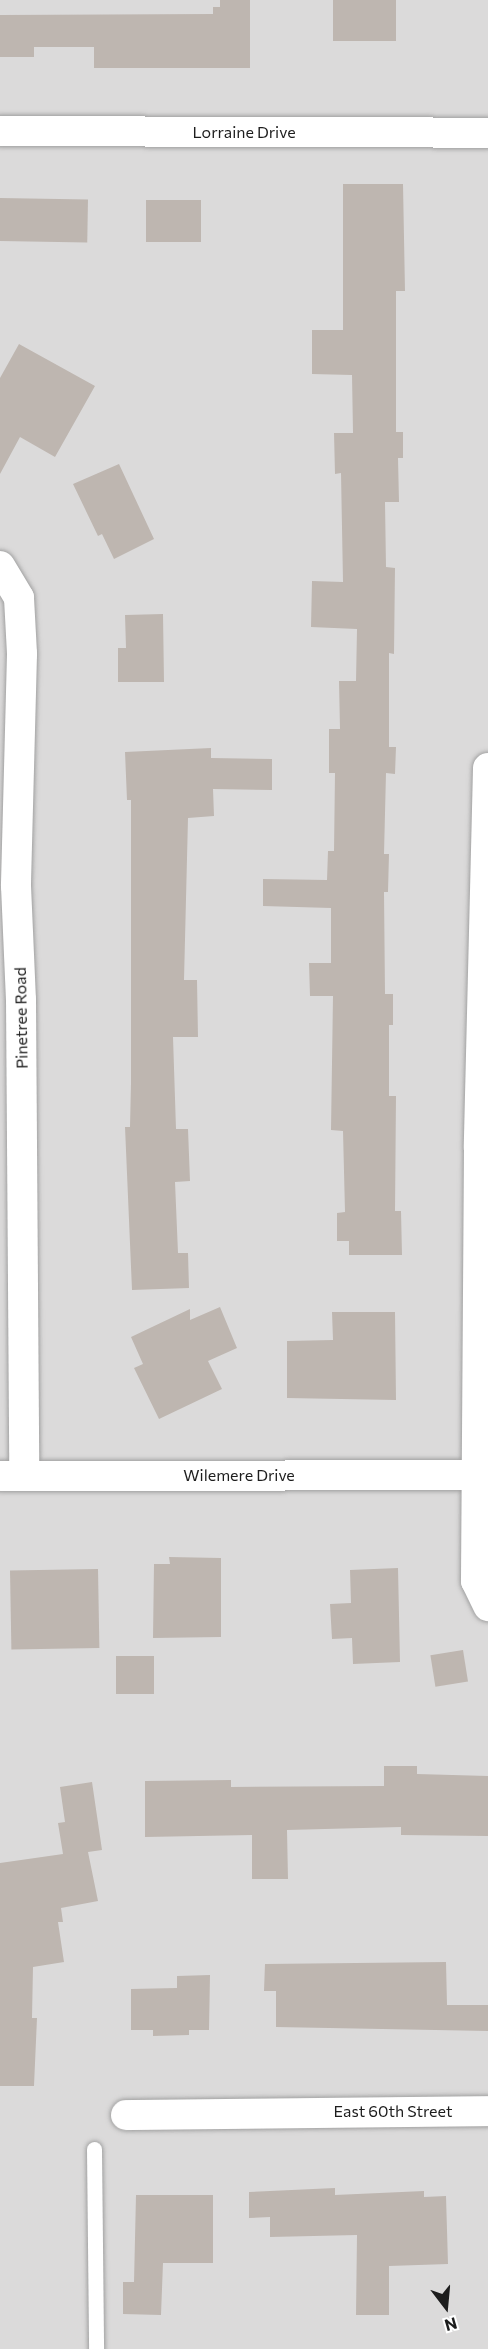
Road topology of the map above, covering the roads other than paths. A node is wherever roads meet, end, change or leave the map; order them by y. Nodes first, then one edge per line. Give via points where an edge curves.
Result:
1 (0, 131) edge
2 (488, 133) edge
3 (0, 566) edge
4 (488, 768) edge
5 (11, 1000) edge
6 (484, 1148) edge
7 (477, 1474) junction
8 (12, 1476) edge
9 (482, 1593) edge
10 (488, 2111) edge
11 (126, 2115) dead end
12 (94, 2149) dead end
13 (96, 2349) edge

1 - 2 street, Lorraine Drive
3 - 5 street, Pinetree Road via 19,598 21,643
4 - 6 street
5 - 8 street, Pinetree Road
6 - 7 street
7 - 8 street, Wilemere Drive
7 - 9 street
10 - 11 street, East 60th Street via 298,2110
12 - 13 lane

